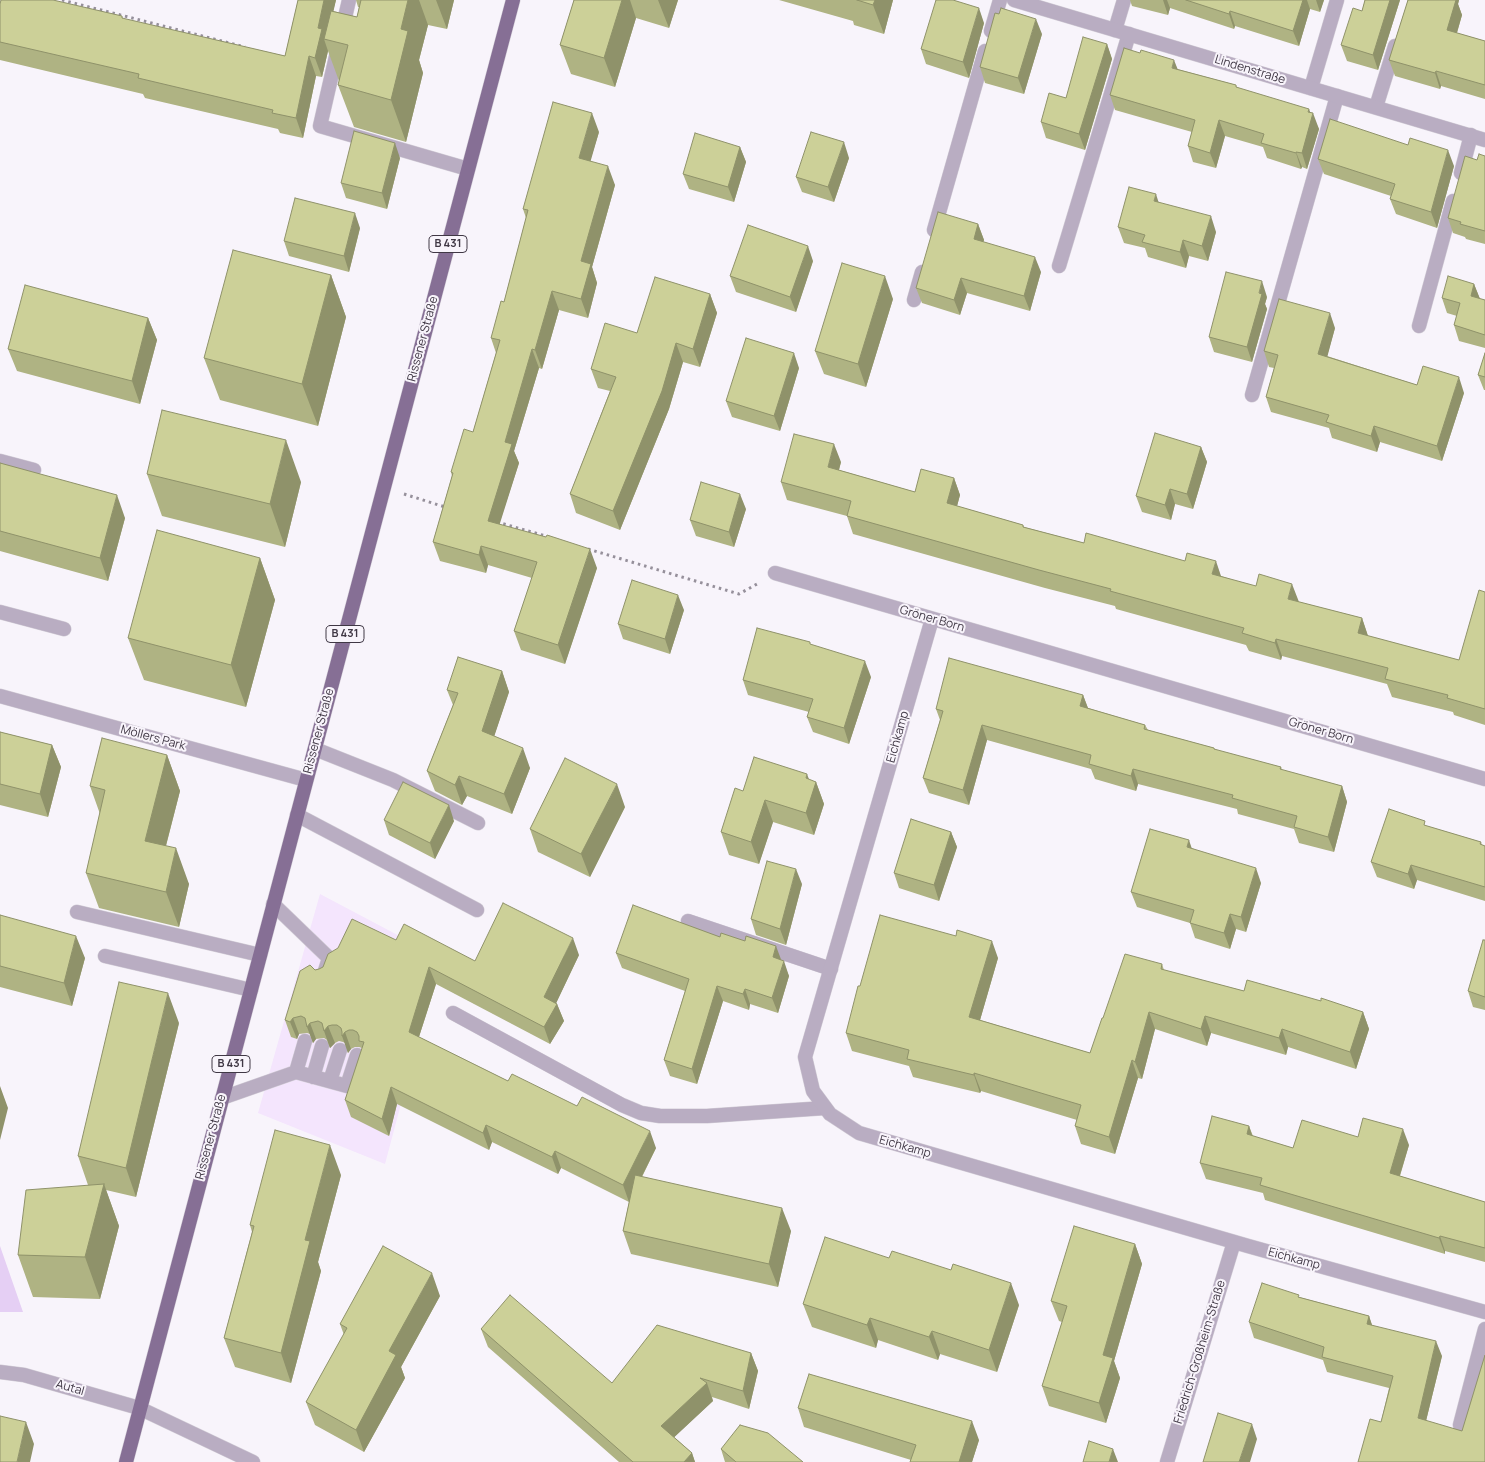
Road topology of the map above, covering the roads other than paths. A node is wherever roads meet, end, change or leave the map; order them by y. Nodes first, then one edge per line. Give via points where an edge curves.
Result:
1 (349, 0) edge
2 (513, 0) edge
3 (1000, 0) edge
4 (1014, 0) edge
5 (1124, 0) edge
6 (1337, 0) edge
7 (1122, 32) junction
8 (1398, 36) edge
9 (1311, 88) junction
10 (1337, 96) junction
11 (1376, 107) junction
12 (1471, 135) junction
13 (1485, 140) edge
14 (468, 169) junction
15 (930, 244) edge
16 (925, 262) edge
17 (1059, 266) dead end
18 (914, 300) edge
19 (1419, 326) dead end
20 (1252, 395) dead end
21 (0, 461) edge
22 (34, 470) edge
23 (775, 573) road end
24 (0, 612) edge
25 (932, 619) junction
26 (64, 629) dead end
27 (0, 696) edge
28 (314, 749) junction
29 (1485, 779) edge
30 (306, 780) junction
31 (297, 815) junction
32 (478, 823) dead end
33 (273, 904) junction
34 (477, 910) dead end
35 (77, 912) dead end
36 (688, 921) dead end
37 (260, 955) junction
38 (105, 956) dead end
39 (831, 970) junction
40 (323, 978) edge
41 (251, 990) junction
42 (453, 1013) dead end
43 (305, 1041) edge
44 (322, 1046) edge
45 (340, 1050) edge
46 (356, 1055) dead end
47 (296, 1072) junction
48 (313, 1077) junction
49 (330, 1081) junction
50 (222, 1098) junction
51 (825, 1108) junction
52 (1234, 1242) junction
53 (1485, 1312) edge
54 (1485, 1329) edge
55 (0, 1372) edge
56 (139, 1408) junction
57 (1460, 1425) dead end
58 (126, 1462) edge
59 (253, 1462) edge
60 (1166, 1462) edge

1 - 14 street via 320,126
2 - 14 main road, Rissener Straße / B 431
3 - 15 street
4 - 7 street, Lindenstraße
5 - 7 street
6 - 9 street
7 - 9 street, Lindenstraße
7 - 17 street
8 - 11 street
9 - 10 street, Lindenstraße
10 - 11 street, Lindenstraße
10 - 20 street
11 - 12 street, Lindenstraße
12 - 13 street, Lindenstraße
12 - 19 street
14 - 28 main road, Rissener Straße / B 431
16 - 18 street
21 - 22 street
23 - 25 street, Gröner Born
24 - 26 street
25 - 29 street, Gröner Born
25 - 39 street, Eichkamp
27 - 30 street, Möllers Park
28 - 30 main road, Rissener Straße / B 431
28 - 32 street via 393,780
30 - 31 main road, Rissener Straße / B 431
31 - 33 main road, Rissener Straße / B 431
31 - 34 street
33 - 37 main road, Rissener Straße / B 431
33 - 40 street via 329,958
35 - 37 street
36 - 39 street
37 - 41 main road, Rissener Straße / B 431
38 - 41 street
39 - 51 street, Eichkamp via 805,1057 813,1091
41 - 50 main road, Rissener Straße / B 431
42 - 51 street via 641,1113 707,1116
43 - 47 street
44 - 48 street
45 - 49 street
46 - 49 street via 347,1086
47 - 48 street
47 - 50 street
48 - 49 street
50 - 56 main road, Rissener Straße / B 431
51 - 52 street, Eichkamp via 859,1134
52 - 53 street, Eichkamp
52 - 60 street, Friedrich-Großheim-Straße
54 - 57 street
55 - 56 street, Autal via 24,1375
56 - 58 main road, Rissener Straße / B 431
56 - 59 street, Autal

